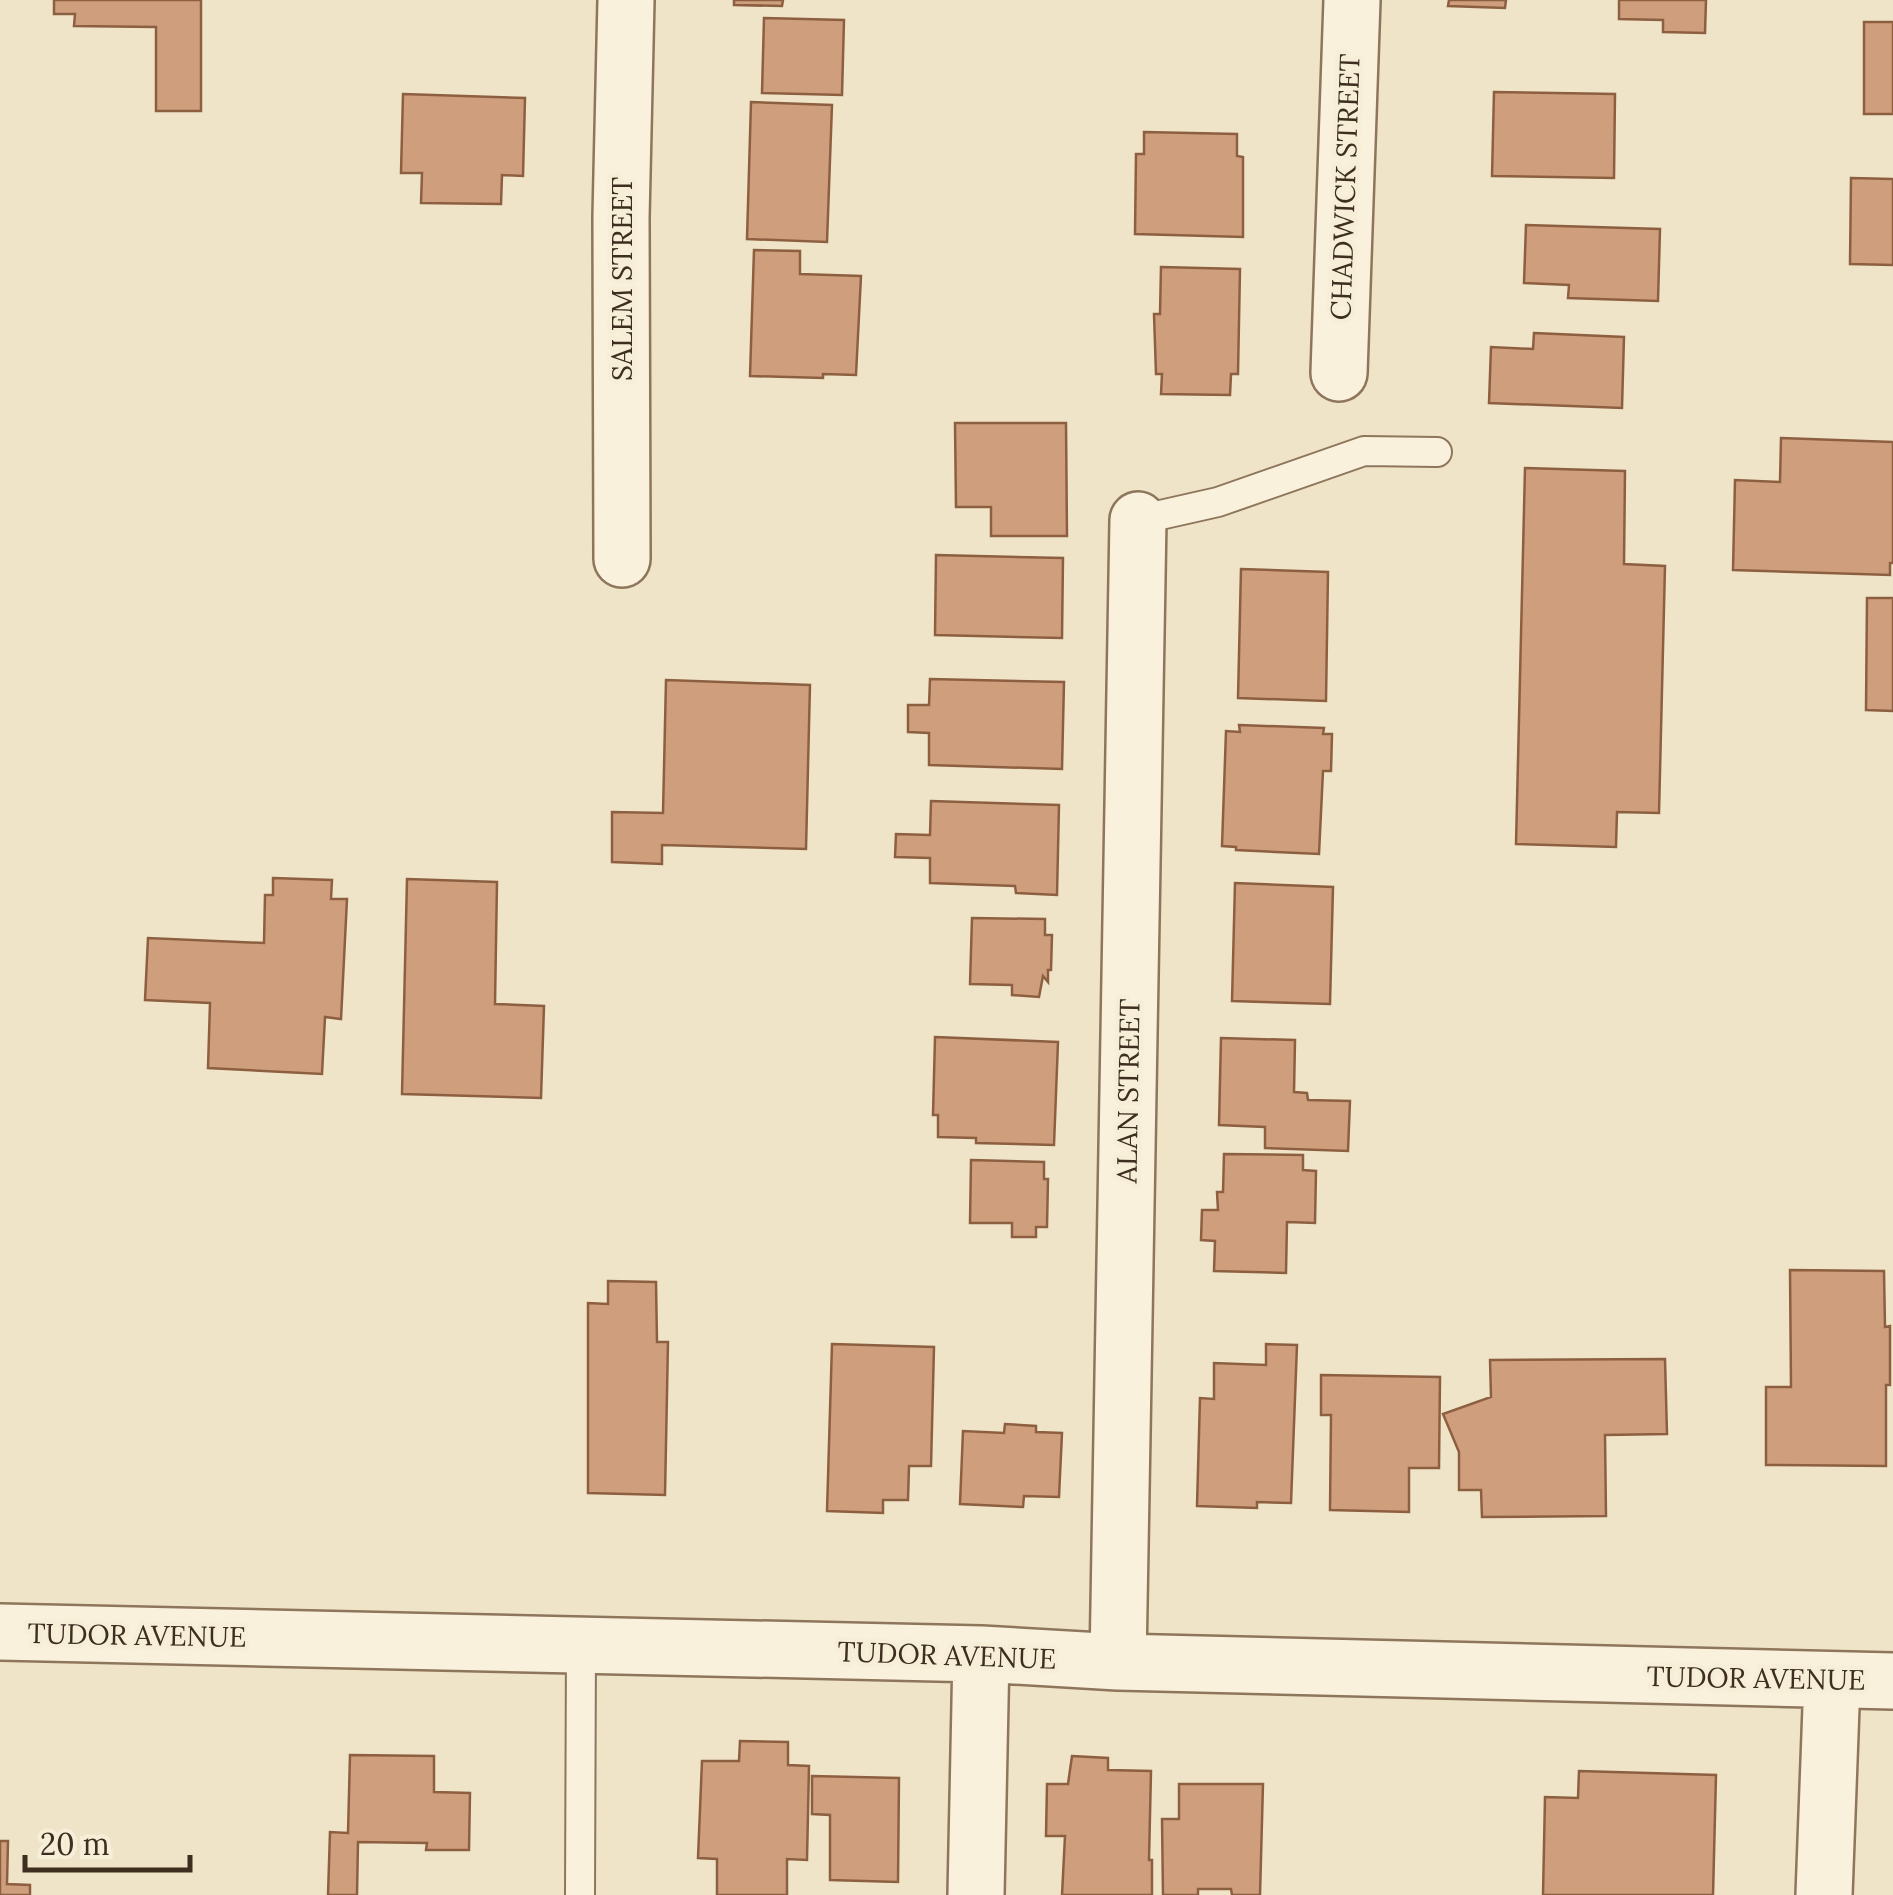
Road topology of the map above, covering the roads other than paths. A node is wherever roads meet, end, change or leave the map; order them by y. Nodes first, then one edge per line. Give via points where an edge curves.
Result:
1 (626, 0) edge
2 (1352, 0) edge
3 (1339, 373) dead end
4 (1437, 452) dead end
5 (1138, 520) joint
6 (622, 558) dead end
7 (0, 1632) edge
8 (582, 1645) junction
9 (981, 1654) junction
10 (1118, 1662) junction
11 (1832, 1680) junction
12 (1893, 1681) edge
13 (580, 1895) edge
14 (976, 1895) edge
15 (1824, 1895) edge

1 - 6 street, SALEM STREET
2 - 3 street, CHADWICK STREET
4 - 5 lane via 1364,451 1218,502
5 - 10 street, ALAN STREET
7 - 8 street, TUDOR AVENUE
8 - 9 street, TUDOR AVENUE
8 - 13 lane
9 - 10 street, TUDOR AVENUE
9 - 14 street
10 - 11 street, TUDOR AVENUE
11 - 12 street, TUDOR AVENUE
11 - 15 street

